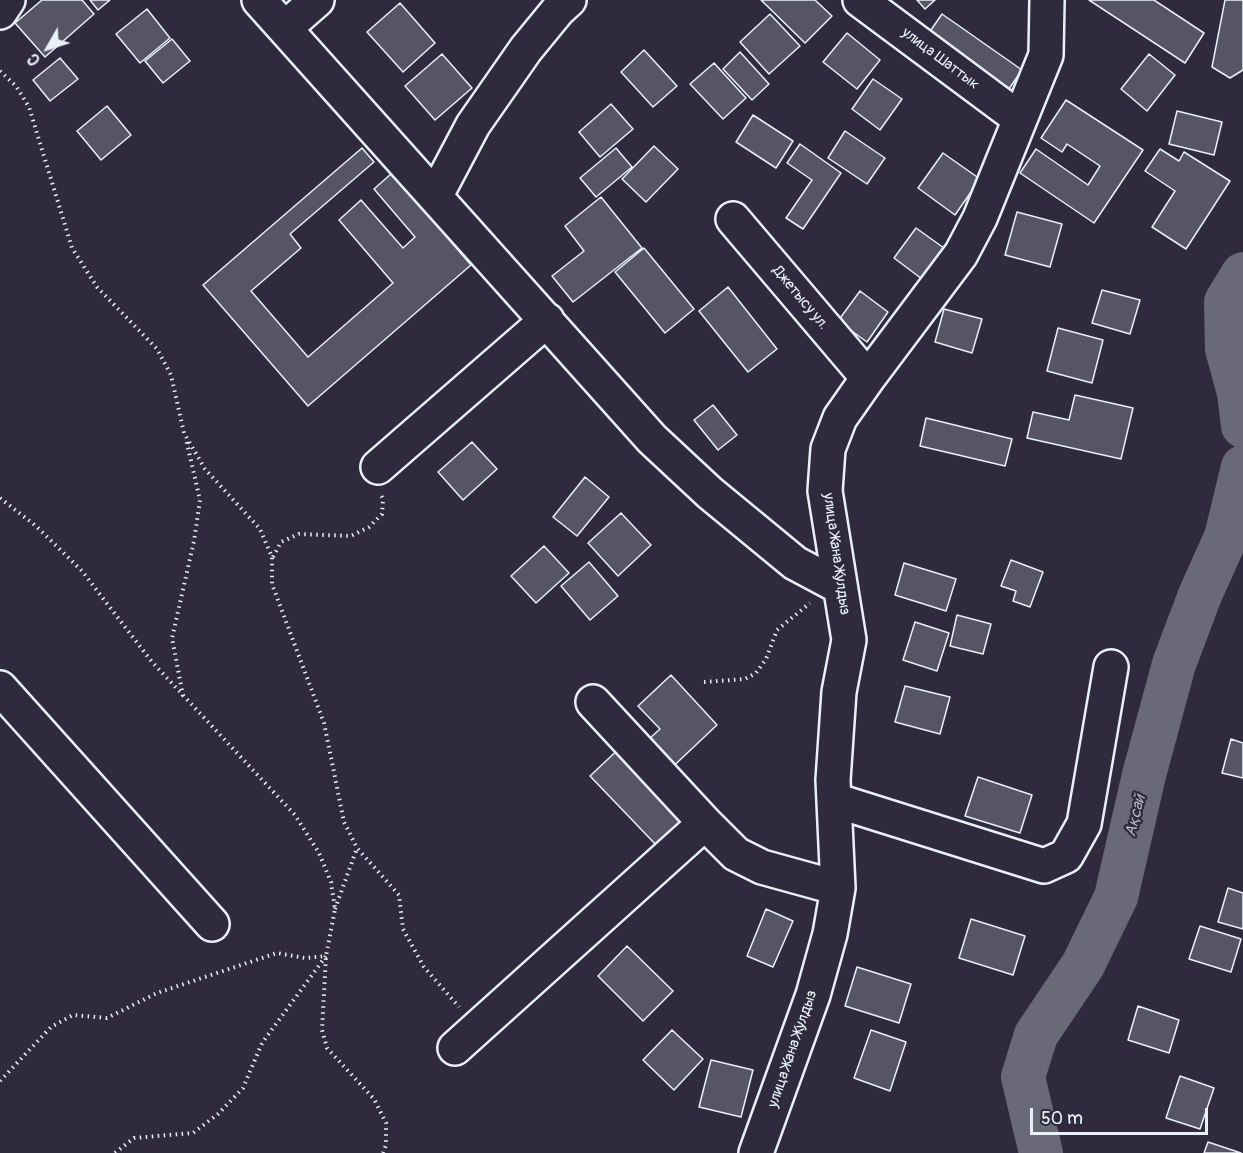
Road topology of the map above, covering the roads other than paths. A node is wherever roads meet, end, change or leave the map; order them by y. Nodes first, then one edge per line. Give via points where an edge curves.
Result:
1 (8, 0) edge
2 (259, 0) edge
3 (317, 0) edge
4 (569, 0) edge
5 (860, 0) edge
6 (1047, 0) edge
7 (0, 12) edge
8 (285, 28) junction
9 (1020, 119) junction
10 (435, 195) junction
11 (733, 219) dead end
12 (547, 320) junction
13 (868, 378) junction
14 (378, 467) road end
15 (840, 587) junction
16 (1111, 667) dead end
17 (0, 688) edge
18 (594, 702) dead end
19 (834, 800) junction
20 (705, 823) junction
21 (838, 888) junction
22 (212, 924) dead end
23 (466, 1038) road end
24 (756, 1153) edge

1 - 7 street
2 - 8 street
3 - 8 street
4 - 10 street via 526,49 473,125
5 - 9 street, улица Шаттык
6 - 9 street, улица Жана Жулдыз via 1046,55
8 - 10 street
9 - 13 street, улица Жана Жулдыз via 961,254
10 - 12 street
11 - 13 street, Джетысу ул.
12 - 14 street
12 - 15 street via 652,438 710,493 795,563
13 - 15 street, улица Жана Жулдыз via 840,418 828,449 825,491
15 - 19 street, улица Жана Жулдыз via 849,640 839,692
16 - 19 street via 1084,824 1066,856 1044,866
17 - 22 street
18 - 20 street
19 - 21 street, улица Жана Жулдыз
20 - 21 street via 736,854 762,867
20 - 23 street
21 - 24 street, улица Жана Жулдыз via 813,995

